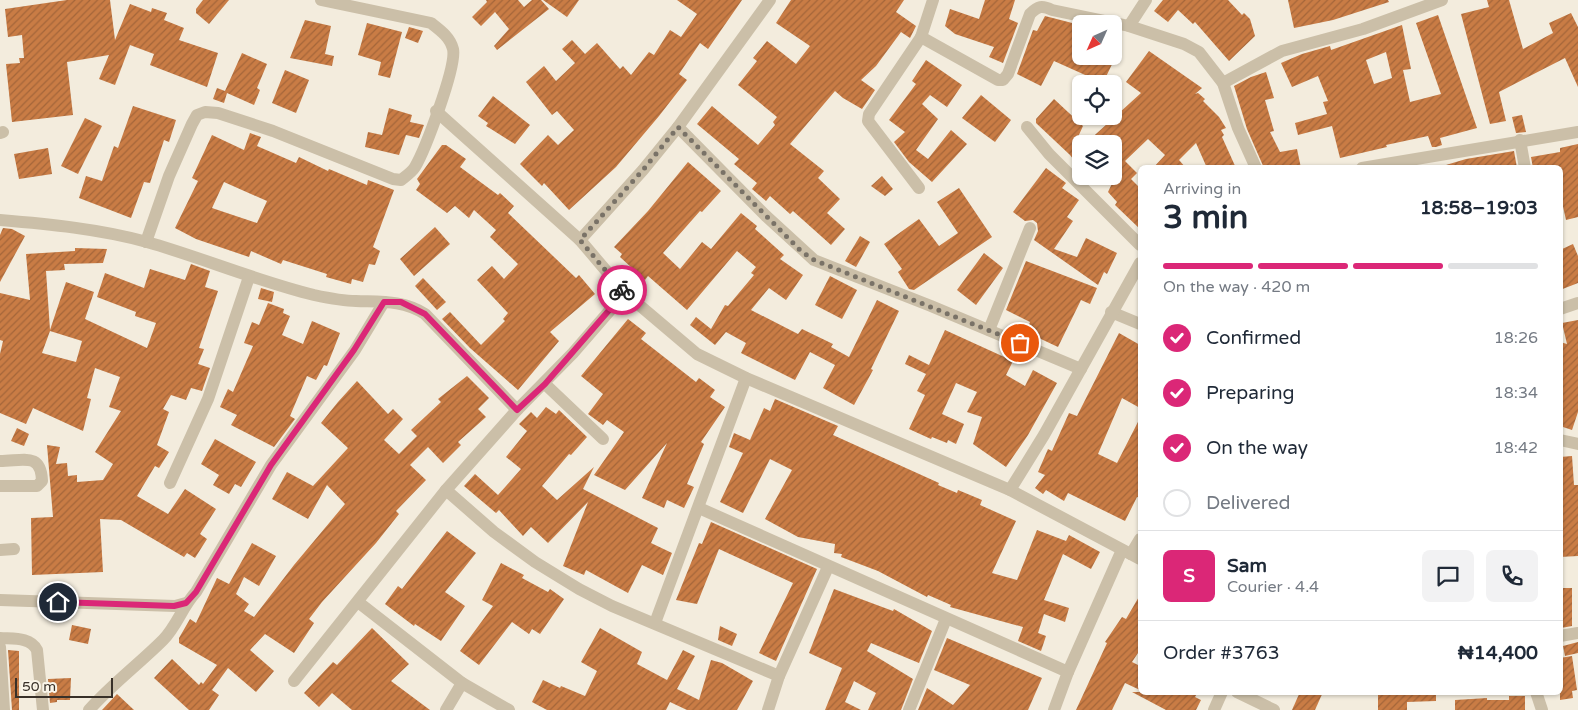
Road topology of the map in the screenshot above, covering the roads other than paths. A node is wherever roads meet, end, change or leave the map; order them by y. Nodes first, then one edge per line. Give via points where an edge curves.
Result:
1 (321, 0) edge
2 (770, 0) edge
3 (933, 0) edge
4 (1146, 0) edge
5 (1442, 0) edge
6 (1129, 26) junction
7 (921, 37) junction
8 (1223, 83) junction
9 (436, 111) junction
10 (678, 127) junction
11 (1027, 127) dead end
12 (1578, 132) edge
13 (1520, 140) junction
14 (1255, 165) edge
15 (1379, 165) edge
16 (1525, 165) edge
17 (919, 188) dead end
18 (0, 220) edge
19 (1030, 228) dead end
20 (580, 240) junction
21 (146, 242) junction
22 (1138, 243) edge
23 (1138, 266) edge
24 (249, 277) junction
25 (624, 293) junction
26 (384, 302) junction
27 (1578, 303) edge
28 (1563, 308) edge
29 (1111, 312) junction
30 (1138, 323) edge
31 (989, 330) junction
32 (1082, 369) junction
33 (746, 378) junction
34 (545, 384) junction
35 (517, 410) junction
36 (602, 439) dead end
37 (1563, 441) edge
38 (1578, 444) edge
39 (0, 461) edge
40 (170, 483) dead end
41 (0, 486) edge
42 (446, 490) junction
43 (1010, 490) junction
44 (699, 508) junction
45 (1138, 542) edge
46 (14, 549) dead end
47 (0, 550) edge
48 (1131, 554) edge
49 (828, 567) junction
50 (0, 600) edge
51 (358, 602) junction
52 (186, 603) junction
53 (946, 619) junction
54 (655, 624) junction
55 (1578, 634) edge
56 (1563, 636) edge
57 (0, 638) edge
58 (0, 648) edge
59 (1068, 672) junction
60 (779, 676) junction
61 (294, 681) dead end
62 (462, 683) junction
63 (1221, 695) edge
64 (1243, 695) edge
65 (1537, 695) edge
66 (4, 710) edge
67 (43, 710) edge
68 (90, 710) edge
69 (446, 710) edge
70 (509, 710) edge
71 (768, 710) edge
72 (909, 710) edge
73 (1054, 710) edge
74 (1214, 710) edge
75 (1274, 710) edge
76 (1542, 710) edge

1 - 9 street via 431,23 445,34 453,48 454,62
2 - 10 street
3 - 7 street
4 - 6 street
5 - 8 street via 1363,29 1282,50
6 - 7 street via 1044,6 1036,7 1030,14 1003,80
6 - 8 street via 1199,52
7 - 17 street via 869,114 868,121
8 - 14 street
9 - 20 street
9 - 21 street via 415,167 401,180 218,113 197,115 169,176
10 - 20 street
10 - 31 street via 801,251 814,260
11 - 22 street
12 - 13 street
13 - 15 street
13 - 16 street
18 - 21 street via 86,230
19 - 31 street
20 - 25 street
21 - 24 street
23 - 29 street
24 - 26 street via 339,299
24 - 40 street via 208,399
25 - 33 street via 697,354
25 - 34 street
26 - 35 street via 401,302 425,314
26 - 52 street via 354,350 271,465 196,592
27 - 28 street
29 - 30 street
29 - 32 street
31 - 32 street
32 - 43 street
33 - 43 street
33 - 44 street
34 - 35 street
34 - 36 street
35 - 42 street
37 - 38 street
39 - 41 street via 33,461 42,468 42,481 37,486
42 - 51 street
42 - 54 street via 494,532 561,579
43 - 48 street
44 - 49 street
44 - 54 street
45 - 48 street
46 - 47 street
48 - 59 street
49 - 53 street
49 - 60 street
50 - 52 street via 174,606
51 - 61 street
51 - 62 street
52 - 68 street via 164,639 109,688
53 - 59 street
53 - 72 street
54 - 60 street
55 - 56 street
57 - 67 street via 34,644
58 - 66 street
59 - 73 street
60 - 71 street
62 - 69 street
62 - 70 street
63 - 74 street
64 - 75 street
65 - 76 street

